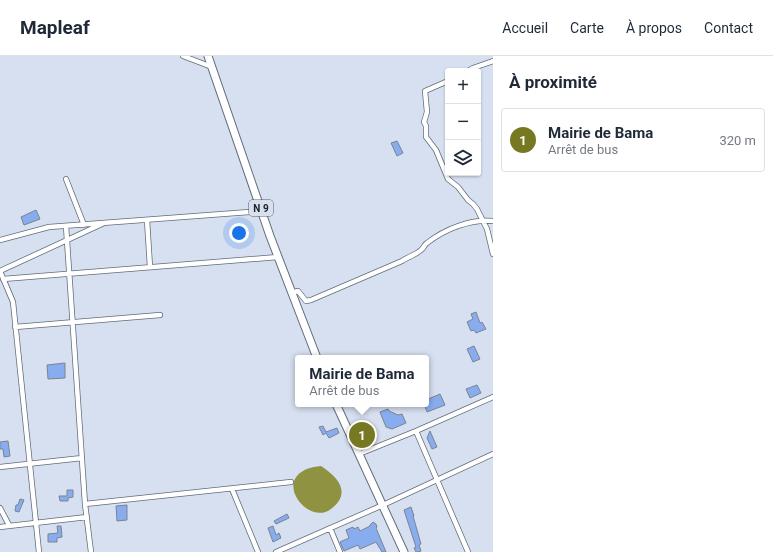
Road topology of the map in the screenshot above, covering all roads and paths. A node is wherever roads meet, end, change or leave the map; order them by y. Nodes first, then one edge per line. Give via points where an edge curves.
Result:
1 (183, 56) edge
2 (208, 56) edge
3 (493, 60) edge
4 (212, 67) junction
5 (473, 68) edge
6 (445, 82) edge
7 (66, 179) dead end
8 (262, 212) junction
9 (147, 220) junction
10 (482, 220) junction
11 (493, 221) edge
12 (104, 223) junction
13 (84, 225) junction
14 (66, 226) junction
15 (0, 240) edge
16 (67, 240) junction
17 (493, 254) edge
18 (278, 257) junction
19 (150, 267) junction
20 (70, 274) junction
21 (3, 279) junction
22 (291, 293) junction
23 (160, 315) dead end
24 (73, 323) junction
25 (15, 327) junction
26 (315, 355) edge
27 (493, 397) edge
28 (337, 407) edge
29 (416, 431) junction
30 (359, 454) junction
31 (493, 454) edge
32 (82, 458) junction
33 (30, 464) junction
34 (0, 467) edge
35 (437, 480) junction
36 (291, 482) dead end
37 (232, 489) junction
38 (85, 504) junction
39 (383, 505) junction
40 (0, 508) edge
41 (87, 517) junction
42 (36, 522) junction
43 (0, 526) edge
44 (9, 526) junction
45 (330, 528) junction
46 (288, 550) edge
47 (39, 552) edge
48 (90, 552) edge
49 (258, 552) edge
50 (276, 552) edge
51 (340, 552) edge
52 (404, 552) edge
53 (468, 552) edge

1 - 4 street
2 - 4 main road, N 9
3 - 5 street
4 - 8 main road, N 9
6 - 10 street via 425,91 426,137 436,150 448,179 473,204
7 - 13 street
8 - 9 street
8 - 18 main road, N 9
9 - 12 street
9 - 19 street
10 - 11 street
10 - 17 street
10 - 22 street via 456,227 427,243 422,250 306,302 298,291
12 - 13 street
12 - 16 street
13 - 14 street
14 - 15 street via 49,227
14 - 16 street
16 - 20 street
16 - 21 street via 0,271
18 - 19 street
18 - 22 main road, N 9
19 - 20 street
20 - 21 street
20 - 24 street
21 - 25 street via 13,302
22 - 26 main road, N 9
23 - 24 street
24 - 25 street
24 - 32 street
25 - 33 street
27 - 29 street
28 - 30 main road
29 - 30 street
29 - 35 street
30 - 39 main road
31 - 35 street
32 - 33 street
32 - 38 street
33 - 34 street
33 - 42 street
35 - 39 street
35 - 53 street
36 - 37 street
37 - 38 street
37 - 49 street
38 - 41 street
39 - 45 street
39 - 52 main road
40 - 44 street
41 - 42 street
41 - 48 street
42 - 44 street
42 - 47 street
43 - 44 street
45 - 46 street
45 - 51 street
46 - 50 street

